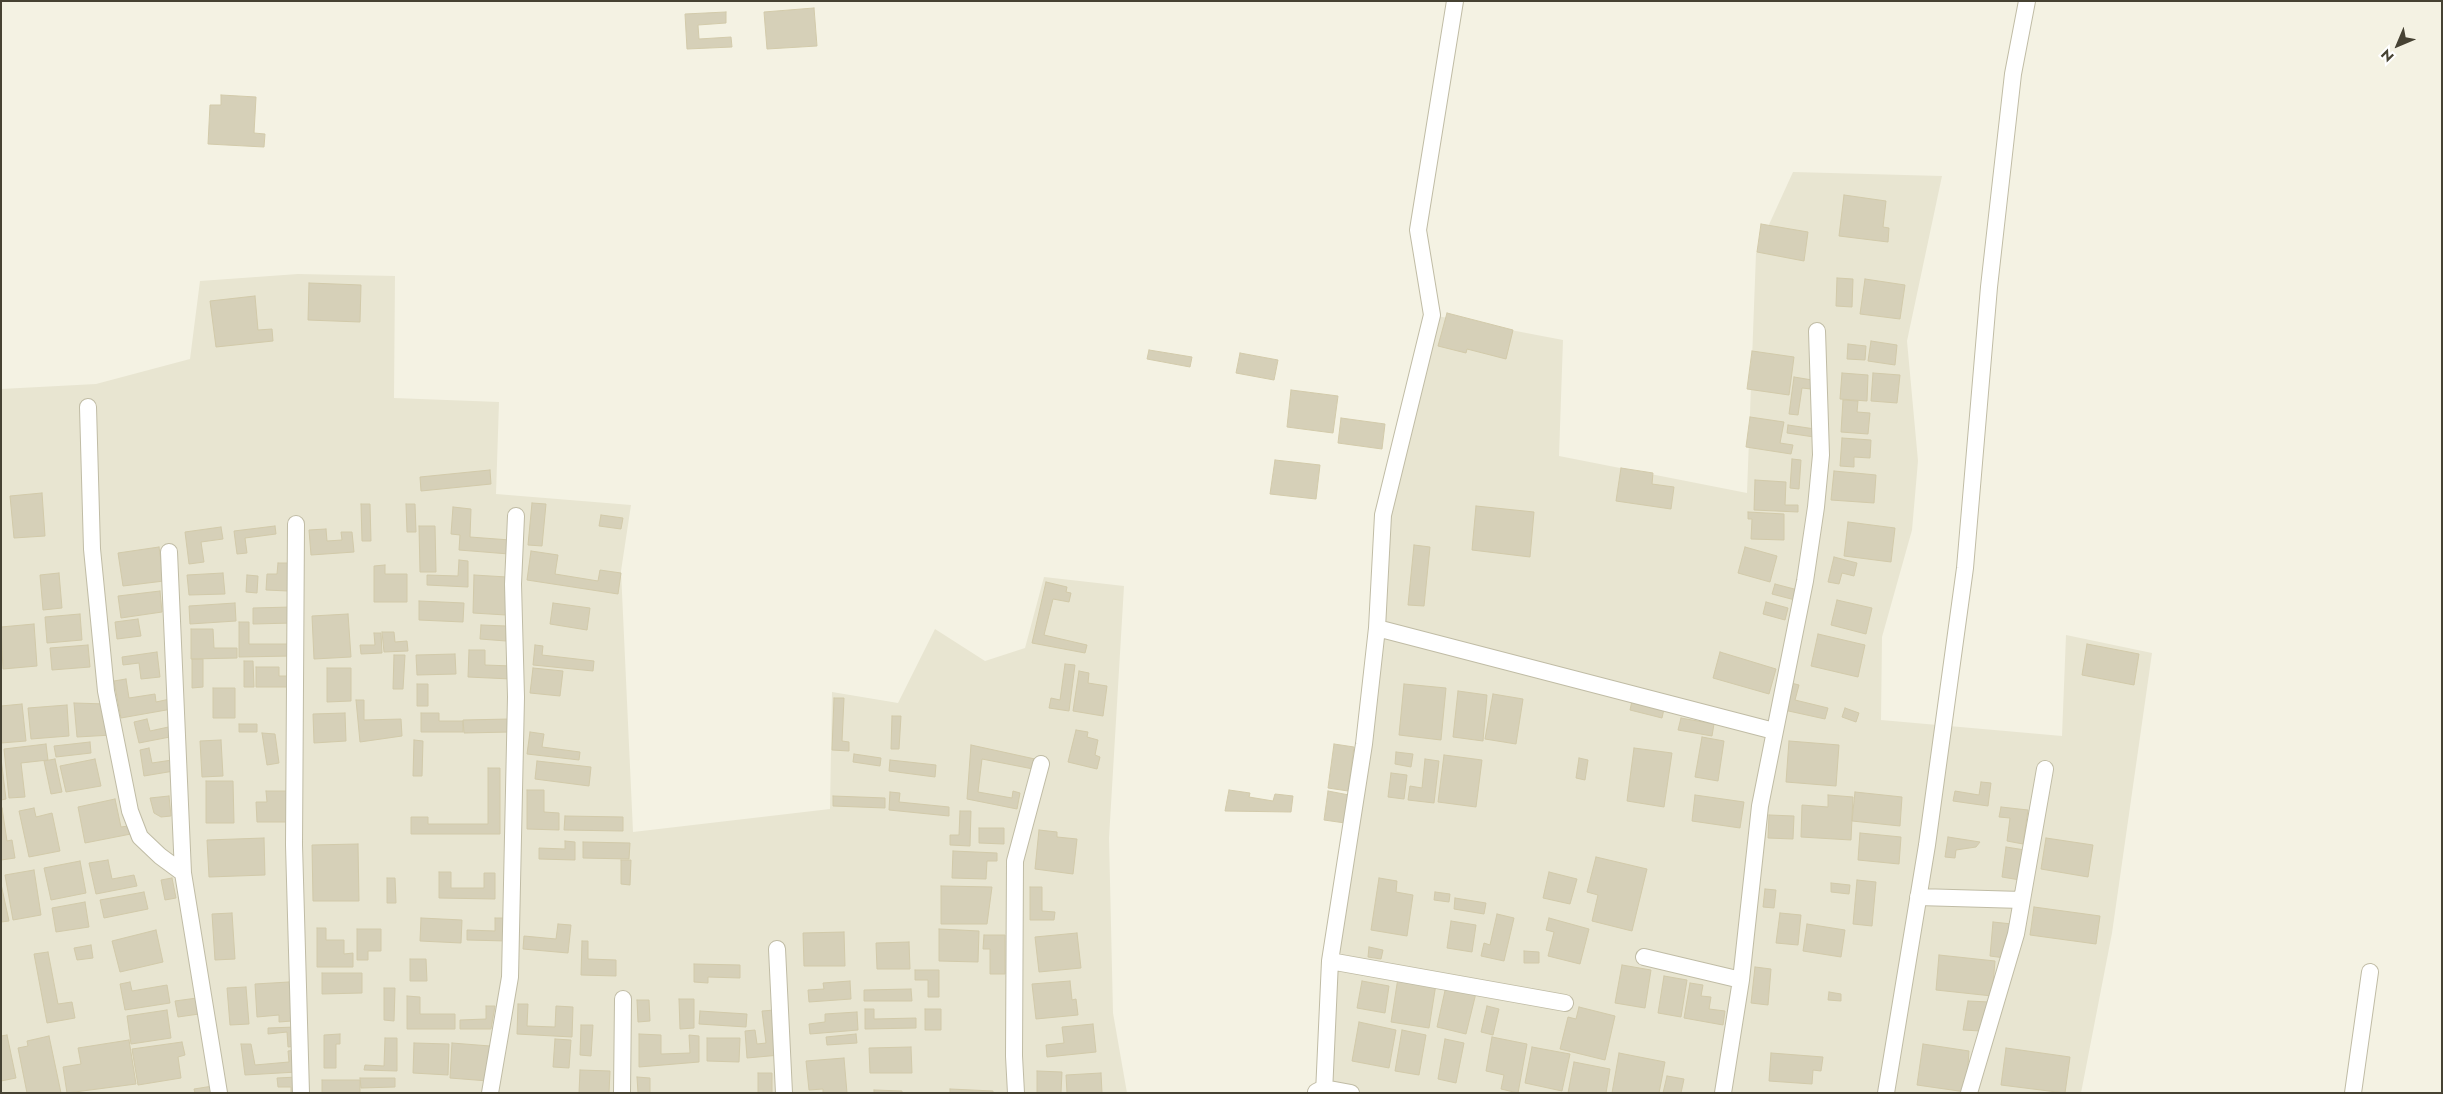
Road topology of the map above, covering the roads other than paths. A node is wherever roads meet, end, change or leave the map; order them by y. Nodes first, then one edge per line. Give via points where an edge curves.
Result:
1 (1455, 1) edge
2 (2027, 1) edge
3 (1817, 331) dead end
4 (88, 407) dead end
5 (516, 516) dead end
6 (296, 524) dead end
7 (169, 552) dead end
8 (1377, 628) junction
9 (1774, 731) junction
10 (1041, 764) dead end
11 (2045, 769) dead end
12 (184, 873) junction
13 (1918, 897) junction
14 (2022, 900) junction
15 (777, 949) dead end
16 (1644, 957) dead end
17 (1330, 961) junction
18 (2370, 972) dead end
19 (1741, 980) junction
20 (623, 999) dead end
21 (1565, 1004) dead end
22 (1321, 1091) edge
23 (219, 1093) edge
24 (301, 1093) edge
25 (490, 1093) edge
26 (622, 1093) edge
27 (784, 1093) edge
28 (1016, 1093) edge
29 (1351, 1093) edge
30 (1723, 1093) edge
31 (1886, 1093) edge
32 (1969, 1093) edge
33 (2353, 1093) edge

1 - 8 street via 1418,230 1432,315 1383,515
2 - 13 street via 2013,74 1990,277 1965,568
3 - 9 street via 1821,455 1816,507 1805,581
4 - 12 street via 92,549 106,691 130,811 140,837
5 - 25 street via 510,977
6 - 24 street via 294,845
7 - 12 street
8 - 9 street
8 - 17 street via 1364,744
9 - 19 street via 1760,806
10 - 28 street via 1015,861
11 - 14 street
12 - 23 street
13 - 14 street
13 - 31 street
14 - 32 street via 2016,934
15 - 27 street
16 - 19 street
17 - 21 street
17 - 22 street
18 - 33 street
19 - 30 street
20 - 26 street
22 - 29 street

